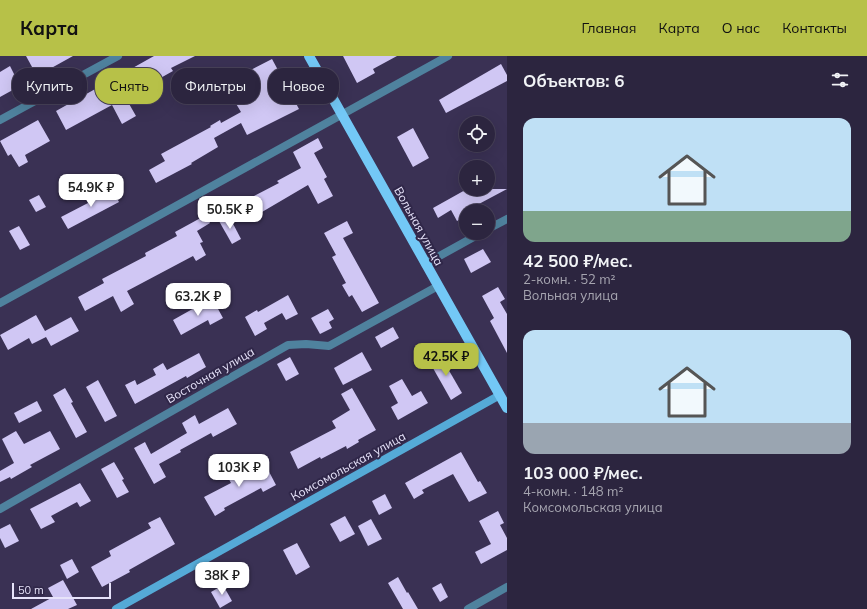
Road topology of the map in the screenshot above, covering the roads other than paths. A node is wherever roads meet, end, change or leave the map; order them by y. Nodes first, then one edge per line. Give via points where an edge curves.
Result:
1 (118, 56) edge
2 (309, 56) edge
3 (448, 56) edge
4 (342, 115) junction
5 (0, 120) edge
6 (507, 219) edge
7 (495, 225) edge
8 (468, 240) edge
9 (425, 264) junction
10 (438, 286) junction
11 (0, 303) edge
12 (503, 393) edge
13 (507, 408) edge
14 (0, 509) edge
15 (507, 587) edge
16 (116, 609) edge
17 (468, 609) edge

1 - 5 street
2 - 4 main road, Вольная улица
3 - 4 street
4 - 9 main road, Вольная улица
4 - 11 street
6 - 7 street
8 - 9 street
9 - 10 main road, Вольная улица
10 - 12 main road, Вольная улица
10 - 14 street, Восточная улица via 329,346 288,345
12 - 13 main road, Вольная улица
12 - 16 street, Комсомольская улица
15 - 17 street

